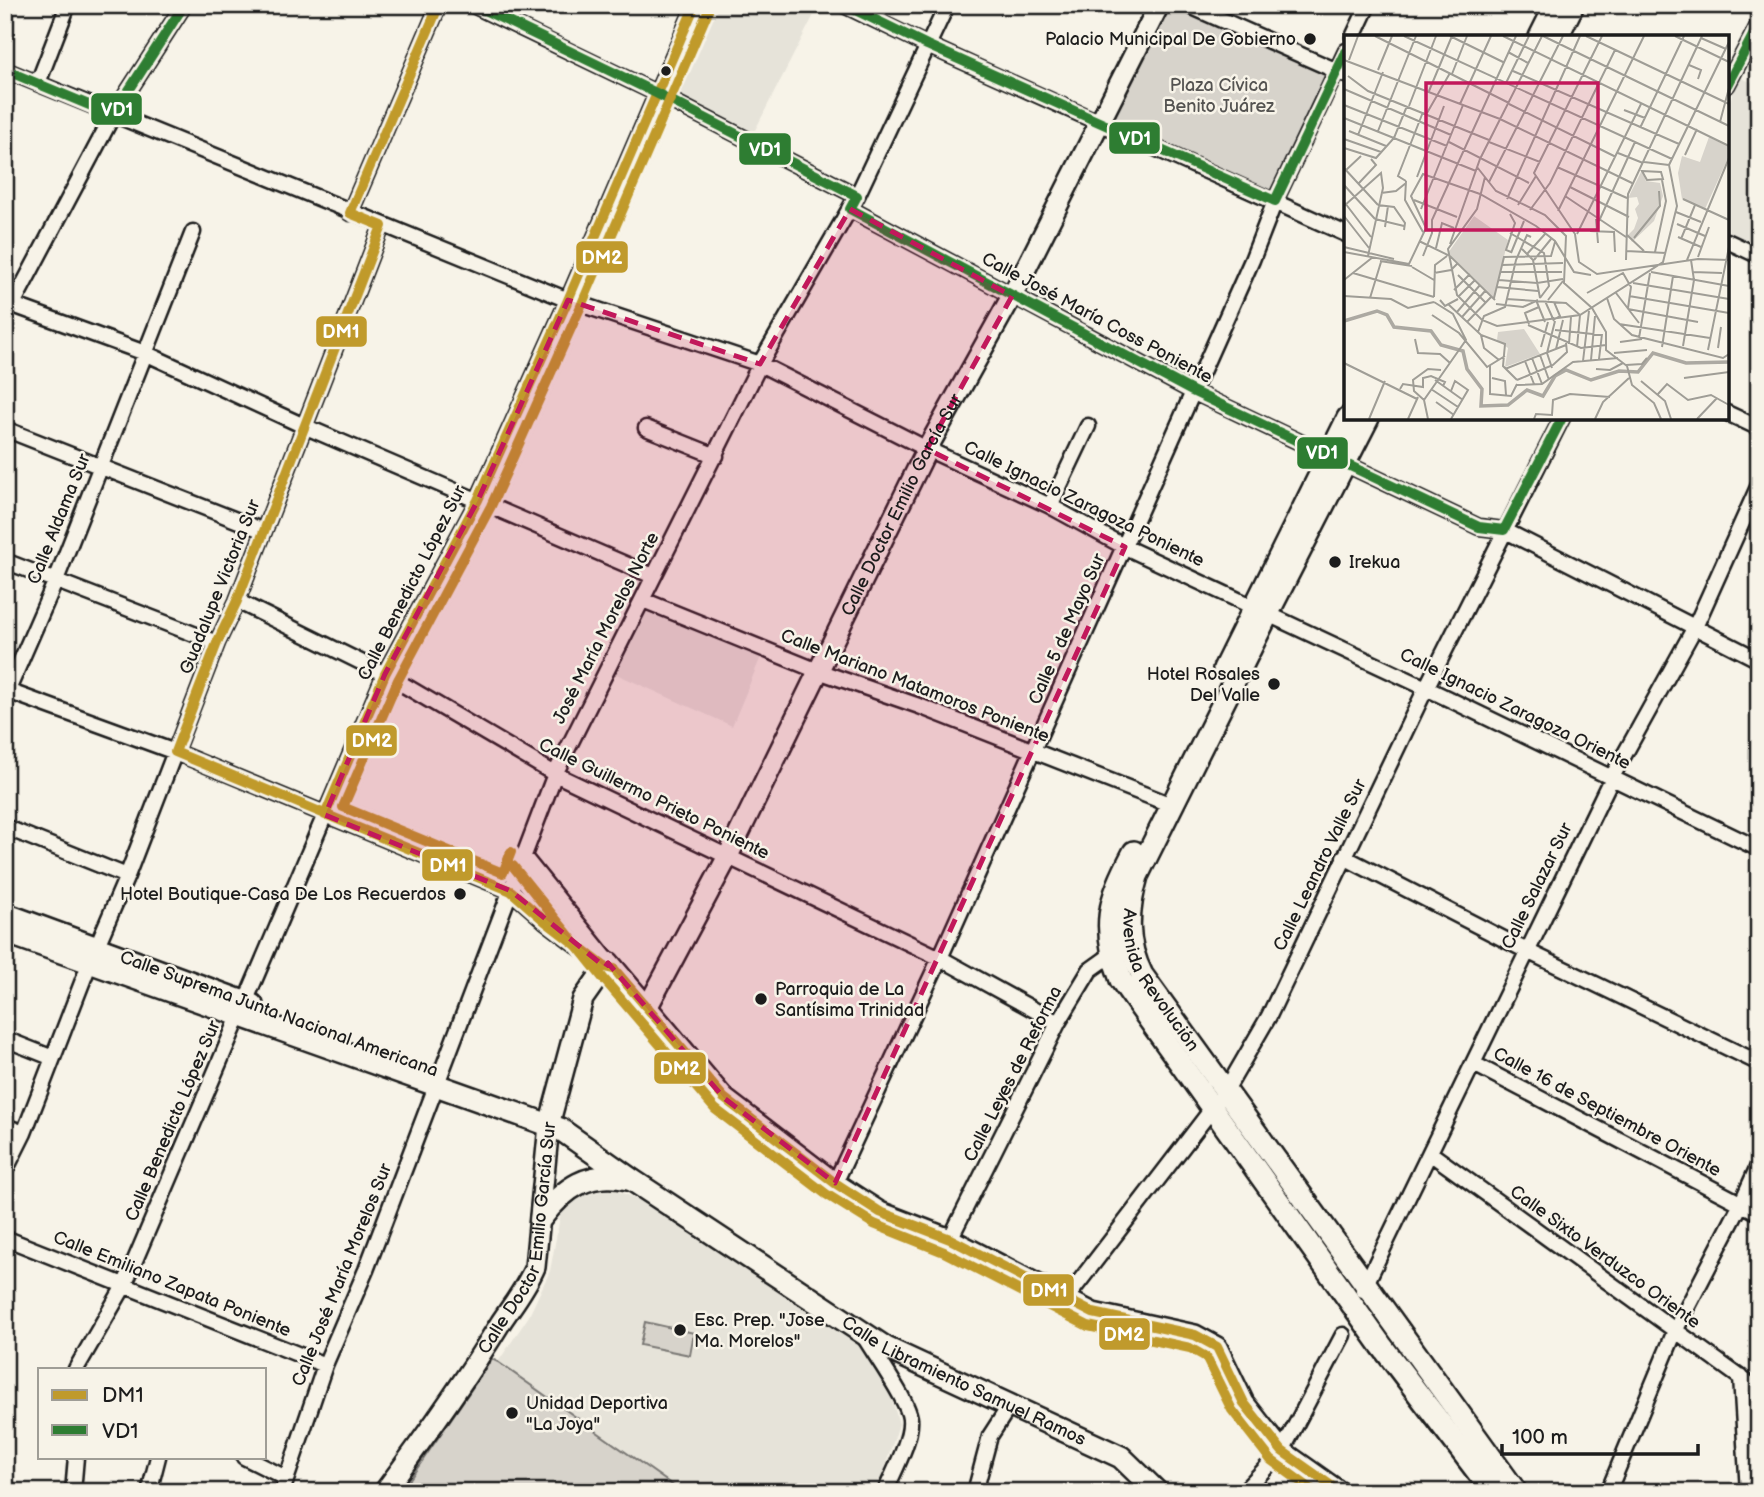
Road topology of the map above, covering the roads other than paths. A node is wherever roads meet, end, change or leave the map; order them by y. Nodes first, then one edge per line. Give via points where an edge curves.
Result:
1 (68, 5) edge
2 (184, 5) edge
3 (439, 5) edge
4 (473, 5) edge
5 (695, 5) edge
6 (844, 5) edge
7 (947, 5) edge
8 (1159, 5) edge
9 (1188, 5) edge
10 (1368, 5) edge
11 (1556, 5) edge
12 (1573, 5) edge
13 (1759, 24) edge
14 (1354, 35) edge
15 (1541, 35) edge
16 (1558, 35) edge
17 (927, 45) junction
18 (5, 70) edge
19 (1341, 73) edge
20 (1729, 81) edge
21 (37, 83) junction
22 (656, 93) junction
23 (113, 115) junction
24 (1098, 122) junction
25 (1275, 201) junction
26 (854, 202) junction
27 (350, 213) junction
28 (382, 226) junction
29 (193, 232) dead end
30 (1344, 233) edge
31 (1729, 242) edge
32 (1759, 256) edge
33 (1012, 296) junction
34 (568, 300) junction
35 (9, 303) edge
36 (145, 353) junction
37 (760, 364) junction
38 (1192, 391) junction
39 (1729, 414) edge
40 (1347, 420) edge
41 (1366, 420) edge
42 (1561, 420) edge
43 (304, 426) junction
44 (1088, 426) dead end
45 (646, 428) dead end
46 (1759, 428) edge
47 (5, 429) edge
48 (927, 450) junction
49 (716, 456) junction
50 (1337, 458) junction
51 (101, 466) junction
52 (1759, 485) edge
53 (478, 500) junction
54 (1050, 506) junction
55 (1504, 530) junction
56 (264, 531) junction
57 (1125, 547) junction
58 (5, 561) edge
59 (653, 576) junction
60 (56, 580) junction
61 (643, 600) junction
62 (237, 601) junction
63 (1261, 609) junction
64 (1695, 627) junction
65 (218, 643) junction
66 (1759, 660) edge
67 (818, 671) junction
68 (385, 674) junction
69 (1426, 688) junction
70 (6, 693) edge
71 (175, 752) junction
72 (1032, 752) junction
73 (555, 774) junction
74 (1612, 777) junction
75 (1167, 804) junction
76 (325, 815) junction
77 (5, 827) edge
78 (1759, 849) edge
79 (524, 856) junction
80 (1344, 857) junction
81 (727, 858) junction
82 (127, 876) junction
83 (511, 891) junction
84 (5, 914) edge
85 (5, 932) edge
86 (1527, 951) junction
87 (1122, 953) junction
88 (93, 954) junction
89 (940, 958) junction
90 (609, 966) junction
91 (647, 1008) junction
92 (243, 1009) junction
93 (1058, 1023) junction
94 (5, 1040) edge
95 (52, 1058) junction
96 (1759, 1063) edge
97 (1474, 1064) junction
98 (440, 1079) junction
99 (1218, 1101) junction
100 (554, 1124) junction
101 (5, 1126) edge
102 (24, 1133) junction
103 (1430, 1153) junction
104 (1759, 1164) edge
105 (5, 1171) edge
106 (632, 1180) junction
107 (835, 1183) junction
108 (1741, 1204) junction
109 (1759, 1213) edge
110 (541, 1218) junction
111 (5, 1238) edge
112 (950, 1238) junction
113 (1366, 1283) junction
114 (124, 1286) junction
115 (1066, 1300) junction
116 (1355, 1306) junction
117 (860, 1331) junction
118 (1675, 1331) junction
119 (1343, 1335) dead end
120 (325, 1365) junction
121 (77, 1368) edge
122 (1741, 1377) junction
123 (1759, 1391) edge
124 (1010, 1405) junction
125 (1282, 1451) junction
126 (76, 1458) edge
127 (158, 1458) edge
128 (245, 1458) edge
129 (284, 1485) edge
130 (976, 1488) edge
131 (73, 1492) edge
132 (149, 1492) edge
133 (384, 1492) edge
134 (885, 1492) edge
135 (1157, 1492) edge
136 (1244, 1492) edge
137 (1340, 1492) edge
138 (1493, 1492) edge
139 (1516, 1492) edge
140 (1608, 1492) edge
141 (1748, 1492) edge

1 - 21 street
2 - 23 street
3 - 27 street
4 - 22 street, Calle José María Coss Poniente
5 - 22 street, Calle Benedicto López Sur
6 - 17 street
7 - 17 street
8 - 24 street, Calle Doctor Emilio García Sur
9 - 19 street
10 - 14 street
11 - 15 main road
12 - 16 main road
13 - 20 street
17 - 24 street
17 - 26 street
18 - 21 street, Calle Ignacio Zaragoza Poniente
19 - 25 street, Calle 5 de Mayo Sur
21 - 23 street, Calle Ignacio Zaragoza Poniente
22 - 26 street, Calle José María Coss Poniente
22 - 34 street, Calle Benedicto López Sur
23 - 27 street, Calle Ignacio Zaragoza Poniente
23 - 35 street
24 - 25 street
24 - 33 street, Calle Doctor Emilio García Sur
25 - 30 street
25 - 38 street, Calle 5 de Mayo Sur
26 - 33 street, Calle José María Coss Poniente
26 - 37 street, José María Morelos Norte
27 - 28 street, Calle Ignacio Zaragoza Poniente
28 - 34 street, Calle Ignacio Zaragoza Poniente
28 - 43 street, Guadalupe Victoria Sur
29 - 36 street, Calle Aldama Sur
31 - 32 street
33 - 38 street, Calle José María Coss Poniente
33 - 48 street, Calle Doctor Emilio García Sur
34 - 37 street, Calle Ignacio Zaragoza Poniente
34 - 53 street, Calle Benedicto López Sur
35 - 36 street
36 - 43 street
36 - 51 street, Calle Aldama Sur
37 - 48 street, Calle Ignacio Zaragoza Poniente
37 - 49 street, José María Morelos Norte
38 - 50 street, Calle José María Coss Poniente
38 - 57 street, Calle 5 de Mayo Sur
39 - 46 street
40 - 50 main road, Avenida Revolución
41 - 50 main road, Avenida Revolución
42 - 55 street, Calle Leandro Valle Sur
43 - 53 street
43 - 56 street, Guadalupe Victoria Sur
44 - 54 street
45 - 49 street
47 - 51 street
48 - 54 street, Calle Ignacio Zaragoza Poniente
48 - 67 street, Calle Doctor Emilio García Sur
49 - 59 street, José María Morelos Norte
50 - 55 street, Calle José María Coss Poniente via 1479,527
50 - 63 main road, Avenida Revolución
51 - 56 street
51 - 60 street, Calle Aldama Sur
52 - 64 street, Calle Salazar Sur
53 - 59 street
53 - 68 street, Calle Benedicto López Sur
54 - 57 street, Calle Ignacio Zaragoza Poniente
55 - 64 street, Calle José María Coss Poniente
55 - 69 street, Calle Leandro Valle Sur
56 - 62 street, Guadalupe Victoria Sur
57 - 63 street, Calle Ignacio Zaragoza Poniente
57 - 72 street, Calle 5 de Mayo Sur
58 - 60 street
59 - 61 street, José María Morelos Norte
60 - 65 street
60 - 70 street, Calle Aldama Sur
61 - 67 street, Calle Mariano Matamoros Poniente
61 - 73 street, José María Morelos Norte
62 - 65 street, Guadalupe Victoria Sur
62 - 68 street, Calle Guillermo Prieto Poniente
63 - 69 street, Calle Ignacio Zaragoza Oriente
63 - 75 main road, Avenida Revolución
64 - 66 street, Calle José María Coss Poniente
64 - 74 street, Calle Salazar Sur
65 - 71 street, Guadalupe Victoria Sur
67 - 72 street, Calle Mariano Matamoros Poniente
67 - 81 street, Calle Doctor Emilio García Sur
68 - 73 street, Calle Guillermo Prieto Poniente
68 - 76 street, Calle Benedicto López Sur
69 - 74 street, Calle Ignacio Zaragoza Oriente
69 - 80 street, Calle Leandro Valle Sur
70 - 71 street
71 - 76 street
71 - 82 street, Guadalupe Victoria Sur
72 - 75 street, Calle Mariano Matamoros Poniente
72 - 89 street, Calle 5 de Mayo Sur
73 - 79 street, José María Morelos Norte
73 - 81 street, Calle Guillermo Prieto Poniente
74 - 78 street, Calle Ignacio Zaragoza Oriente
74 - 86 street, Calle Salazar Sur
75 - 87 main road, Avenida Revolución via 1132,895
76 - 83 street
76 - 92 street, Calle Benedicto López Sur
77 - 82 street
79 - 83 street, José María Morelos Norte
79 - 90 street
80 - 86 street
80 - 99 street, Calle Leandro Valle Sur via 1269,1016
81 - 89 street, Calle Guillermo Prieto Poniente
81 - 91 street, Calle Doctor Emilio García Sur
82 - 88 street, Guadalupe Victoria Sur
83 - 90 street
83 - 98 street, José María Morelos Norte
84 - 88 main road, Calle Suprema Junta Nacional Americana
85 - 88 main road, Calle Suprema Junta Nacional Americana
86 - 96 street
86 - 97 street, Calle Salazar Sur
87 - 93 street, Calle Leyes de Reforma via 1090,970
87 - 99 main road, Avenida Revolución via 1142,975
88 - 92 main road, Calle Suprema Junta Nacional Americana
88 - 95 street, Guadalupe Victoria Sur
89 - 93 street, Calle Guillermo Prieto Poniente
89 - 107 street, Calle 5 de Mayo Sur
90 - 91 street
90 - 100 street, Calle Doctor Emilio García Sur via 583,999
91 - 107 street via 724,1098
92 - 98 main road, Calle Suprema Junta Nacional Americana
92 - 114 street, Calle Benedicto López Sur
93 - 112 street, Calle Leyes de Reforma
94 - 95 street
95 - 102 street, Guadalupe Victoria Sur
97 - 103 street, Calle Salazar Sur
97 - 108 street, Calle 16 de Septiembre Oriente
98 - 100 main road, Calle Suprema Junta Nacional Americana
98 - 120 street, Calle José María Morelos Sur
99 - 113 main road, Avenida Revolución
99 - 115 street, Calle Leandro Valle Sur
99 - 116 main road, Avenida Revolución
100 - 106 main road, Calle Libramiento Samuel Ramos
100 - 110 street, Calle Doctor Emilio García Sur
101 - 102 street
102 - 105 street, Guadalupe Victoria Sur
103 - 113 street, Calle Salazar Sur
103 - 118 street, Calle Sixto Verduzco Oriente
104 - 108 street
106 - 110 main road via 612,1176 589,1180 558,1196
106 - 117 main road, Calle Libramiento Samuel Ramos
107 - 112 street via 880,1212
108 - 109 street, Calle 16 de Septiembre Oriente
108 - 118 street
110 - 133 street, Calle Doctor Emilio García Sur via 536,1268 528,1285
111 - 114 street, Calle Emiliano Zapata Poniente
112 - 115 street
113 - 116 street, Calle Salazar Sur
113 - 139 main road, Avenida Revolución
114 - 120 street, Calle Emiliano Zapata Poniente
114 - 121 street, Calle Benedicto López Sur
115 - 125 street via 1103,1316 1195,1335 1217,1347 1244,1403
116 - 138 main road, Avenida Revolución
117 - 124 main road, Calle Libramiento Samuel Ramos via 886,1348
117 - 134 street via 911,1420
118 - 122 street, Calle Sixto Verduzco Oriente
118 - 140 street
119 - 125 street
120 - 129 street, Calle José María Morelos Sur
122 - 123 street, Calle Sixto Verduzco Oriente
122 - 141 street
124 - 130 street via 989,1436
124 - 135 main road, Calle Libramiento Samuel Ramos via 1121,1457
125 - 136 street
125 - 137 street
126 - 131 street
127 - 132 street
128 - 129 street

